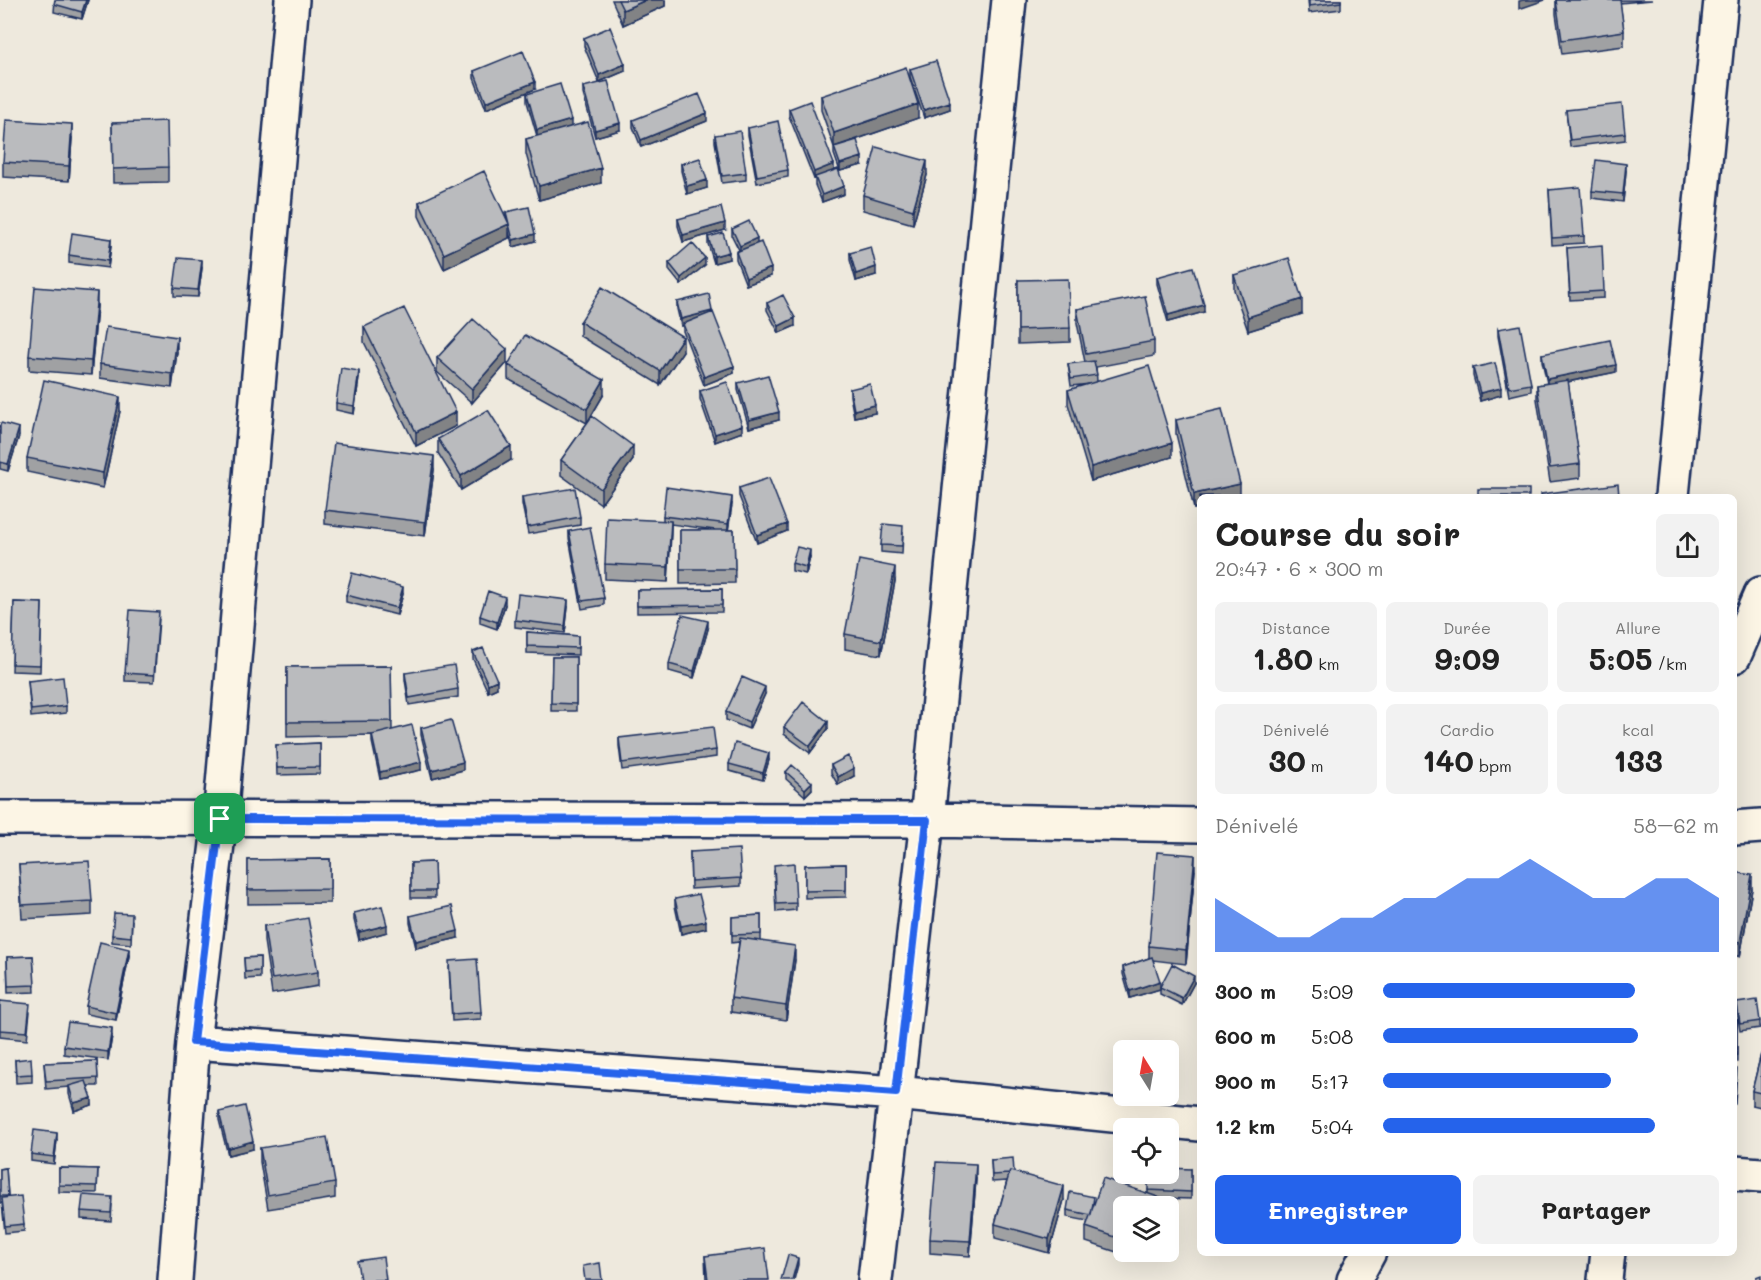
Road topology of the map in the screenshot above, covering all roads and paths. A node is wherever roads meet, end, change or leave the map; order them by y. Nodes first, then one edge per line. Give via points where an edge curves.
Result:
1 (292, 0) edge
2 (1009, 0) edge
3 (1721, 0) edge
4 (1672, 494) edge
5 (1761, 594) edge
6 (1737, 649) edge
7 (0, 818) edge
8 (220, 819) junction
9 (927, 820) junction
10 (1197, 825) edge
11 (1761, 826) edge
12 (1737, 828) edge
13 (193, 1042) junction
14 (896, 1093) junction
15 (1197, 1124) edge
16 (1737, 1173) edge
17 (1761, 1175) edge
18 (1367, 1256) edge
19 (1608, 1256) edge
20 (175, 1280) edge
21 (875, 1280) edge
22 (1354, 1280) edge
23 (1605, 1280) edge

1 - 8 street
2 - 9 street
3 - 4 street
5 - 6 street
7 - 8 street
8 - 9 street
8 - 13 street
9 - 10 street
9 - 14 street
11 - 12 street
13 - 14 street
13 - 20 street
14 - 15 street
14 - 21 street
16 - 17 street
18 - 22 street
19 - 23 street

